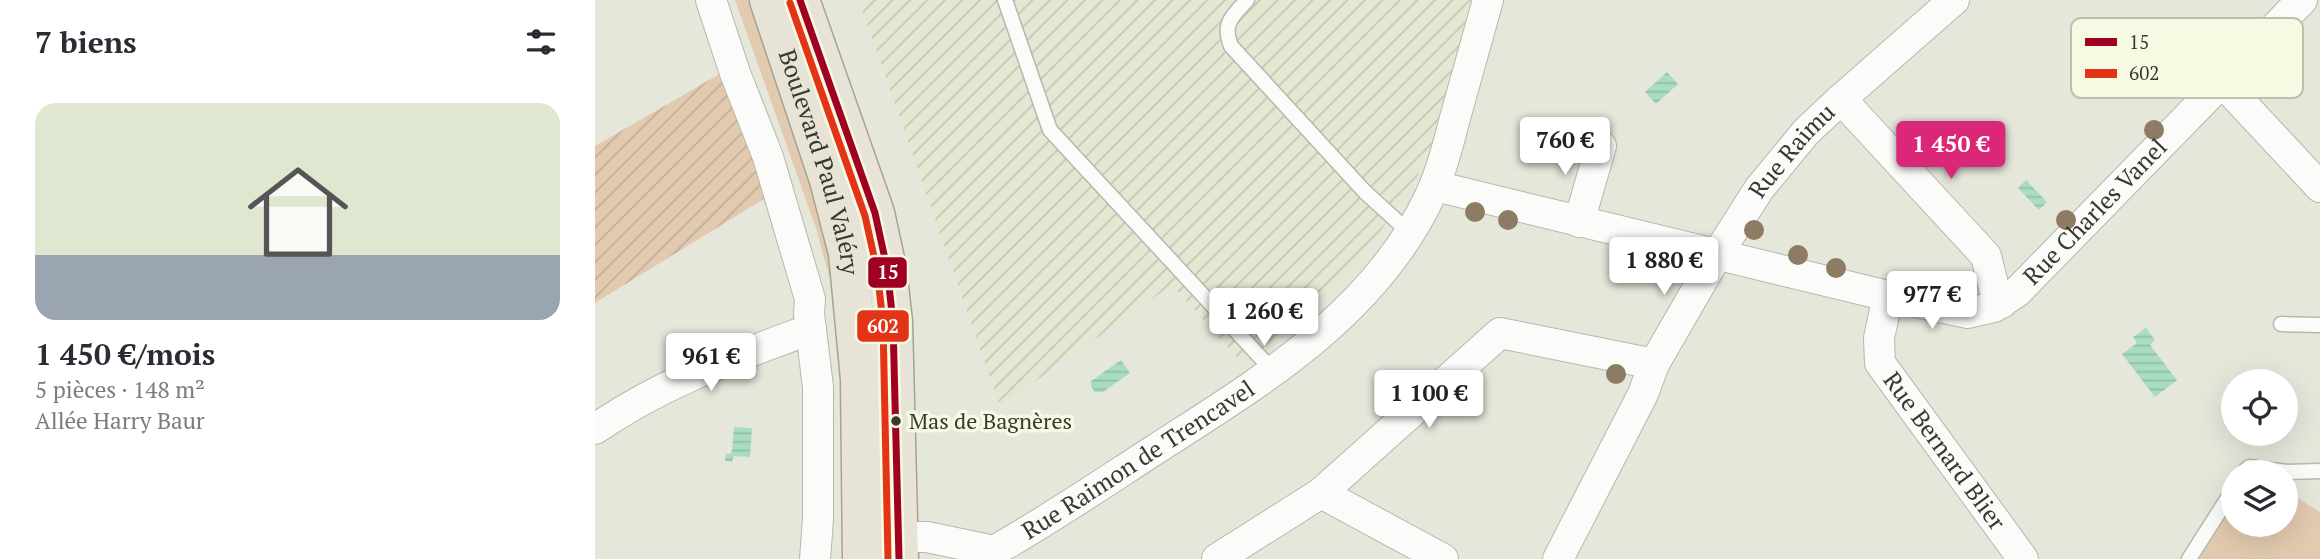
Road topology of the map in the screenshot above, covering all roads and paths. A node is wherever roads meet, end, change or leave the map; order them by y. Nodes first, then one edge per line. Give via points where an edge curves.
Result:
1 (711, 0) edge
2 (769, 0) edge
3 (800, 0) edge
4 (1005, 0) edge
5 (1247, 0) edge
6 (1488, 0) edge
7 (1954, 0) edge
8 (2290, 4) edge
9 (2278, 18) edge
10 (2208, 98) edge
11 (2237, 98) edge
12 (1841, 99) junction
13 (1601, 146) dead end
14 (1435, 186) junction
15 (2320, 187) edge
16 (1579, 222) junction
17 (1410, 233) junction
18 (1717, 255) junction
19 (1888, 296) junction
20 (2002, 303) junction
21 (2281, 324) dead end
22 (2320, 325) edge
23 (811, 329) junction
24 (1654, 364) junction
25 (1274, 372) junction
26 (595, 429) edge
27 (2320, 471) edge
28 (2298, 472) edge
29 (1321, 493) junction
30 (2221, 509) edge
31 (880, 548) edge
32 (997, 555) edge
33 (1436, 557) edge
34 (815, 559) edge
35 (1217, 559) edge
36 (1558, 559) edge
37 (2023, 559) edge
38 (2189, 559) edge

1 - 23 street, Boulevard Paul Valéry via 776,183 810,299
2 - 31 main road, Boulevard Paul Valéry via 829,180 848,253
3 - 31 main road, Boulevard Paul Valéry via 875,214 887,268 893,323
4 - 25 lane via 1049,130
5 - 17 lane via 1230,20 1226,33 1231,46 1364,192
6 - 14 street, Rue Raimon de Trencavel
7 - 12 street, Rue Raimu
8 - 9 street, Rue Charles Vanel
10 - 20 street, Rue Charles Vanel
11 - 15 street
12 - 18 street, Rue Raimu via 1775,167
12 - 20 street via 1986,256
13 - 16 street
14 - 16 street, Rue Charles Vanel
14 - 17 street, Rue Raimon de Trencavel
16 - 18 street, Rue Charles Vanel
17 - 25 street, Rue Raimon de Trencavel via 1362,296
18 - 19 street, Rue Charles Vanel
18 - 24 street, Rue Raimu
19 - 20 street, Rue Charles Vanel via 1968,313
19 - 37 street, Rue Bernard Blier via 1879,338 1880,363
21 - 22 lane
23 - 26 street via 667,385
23 - 34 street, Boulevard Paul Valéry via 818,387
24 - 29 street via 1500,333
24 - 36 street, Rue Raimu
25 - 32 street, Rue Raimon de Trencavel
27 - 28 lane
29 - 33 street
29 - 35 street
30 - 38 lane
31 - 32 street, Rue Raimon de Trencavel via 927,537

